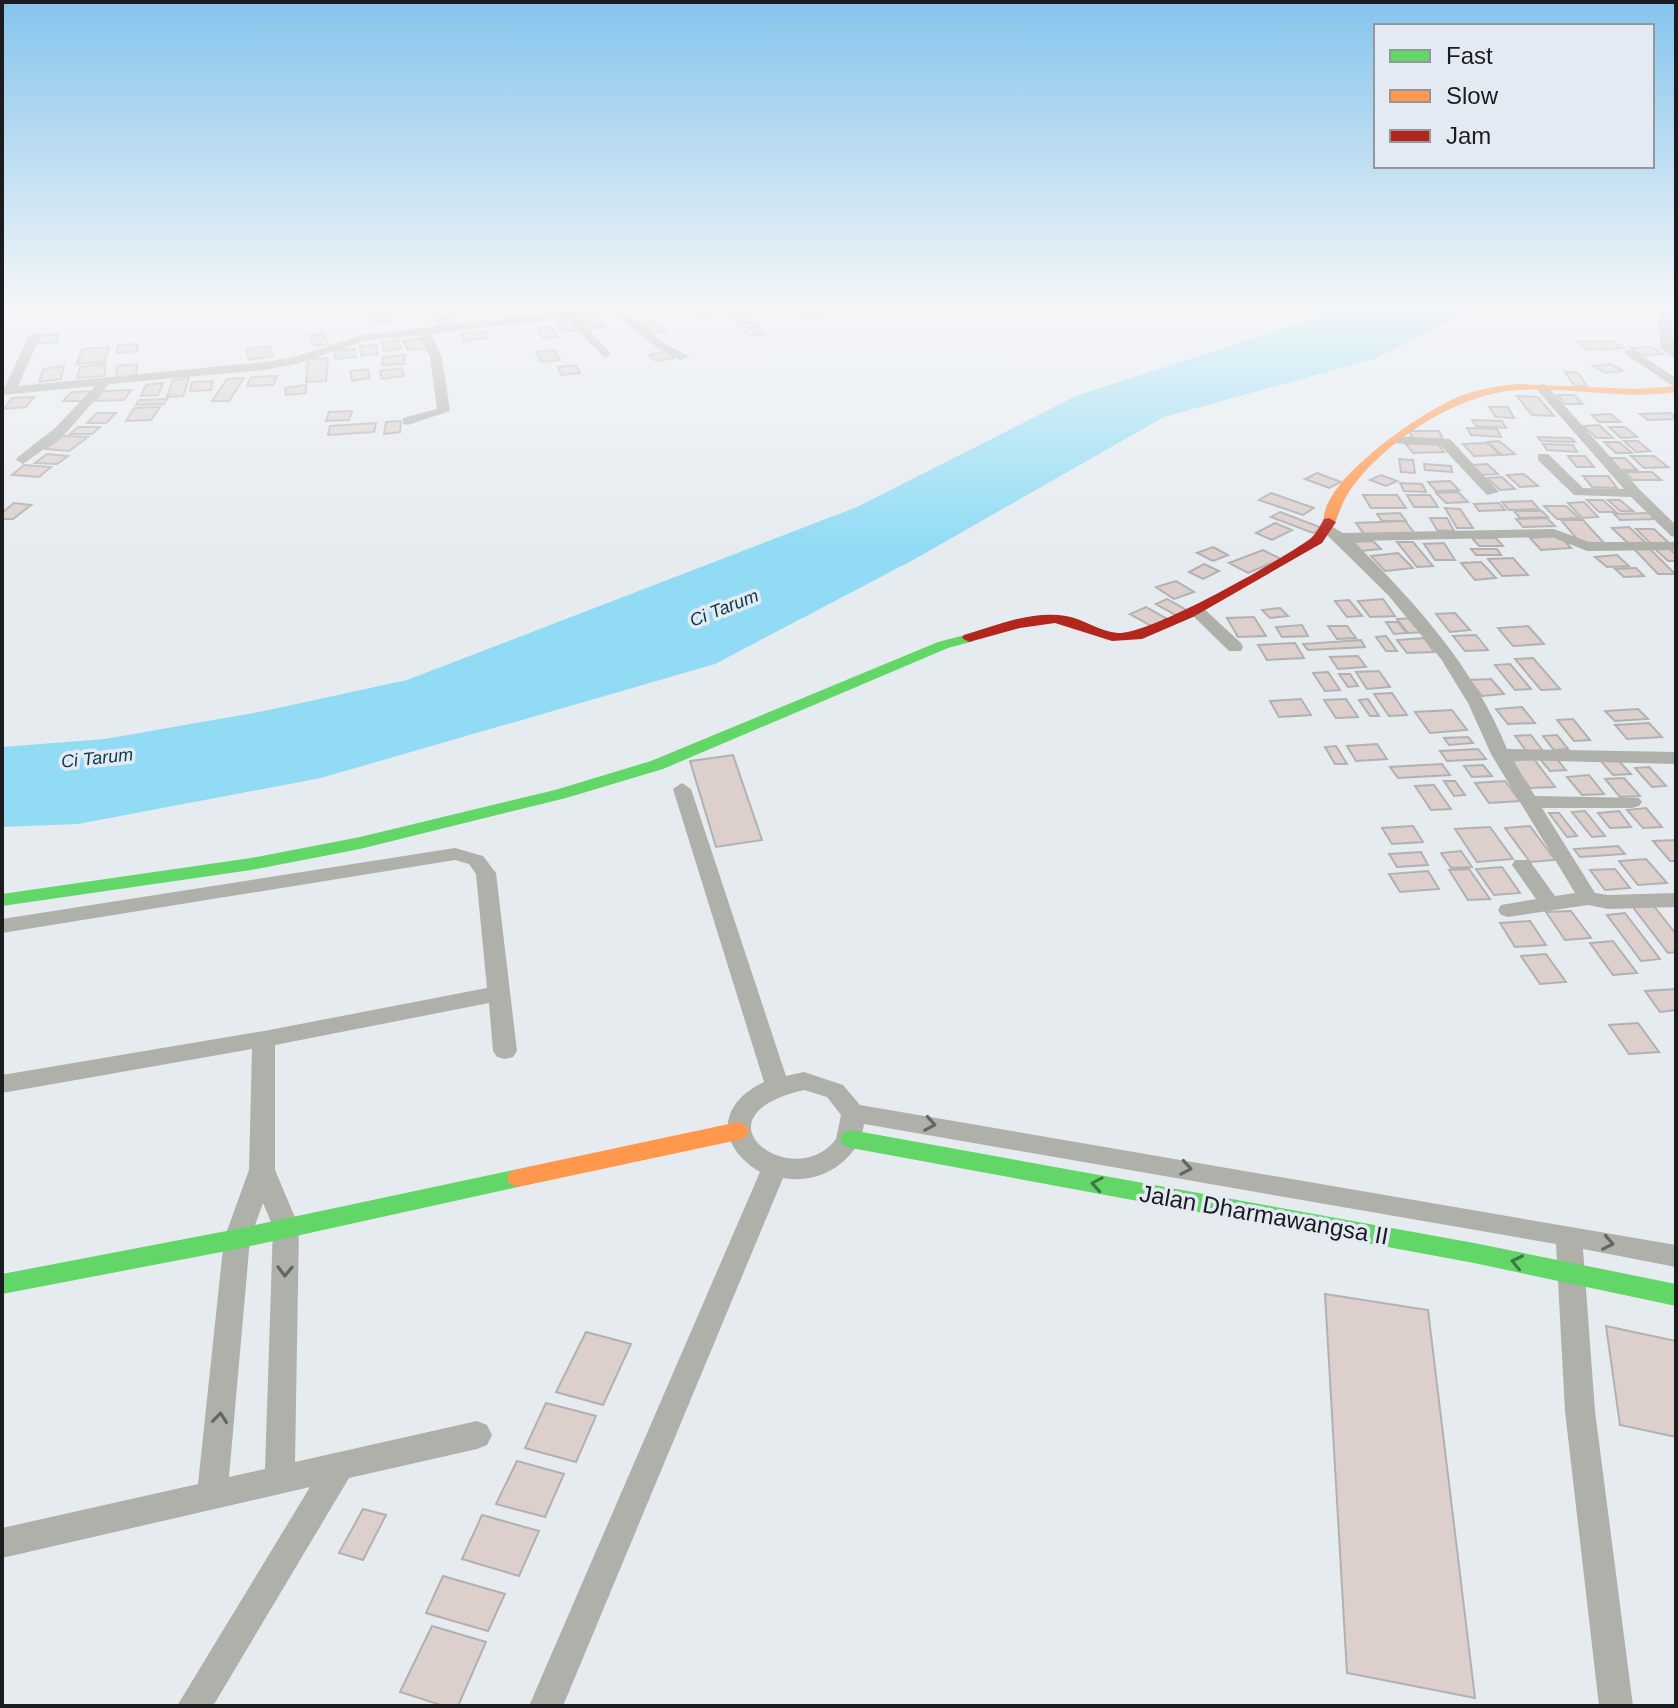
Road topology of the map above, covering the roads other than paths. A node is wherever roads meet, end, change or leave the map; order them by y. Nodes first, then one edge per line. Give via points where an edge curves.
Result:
1 (66, 386) edge
2 (102, 386) edge
3 (440, 386) edge
4 (1542, 388) junction
5 (6, 390) edge
6 (1674, 390) edge
7 (408, 421) dead end
8 (1395, 440) junction
9 (1543, 457) dead end
10 (23, 460) dead end
11 (1492, 492) dead end
12 (1635, 493) junction
13 (1334, 533) junction
14 (1676, 533) edge
15 (1676, 546) edge
16 (1196, 610) junction
17 (1235, 647) dead end
18 (1500, 754) junction
19 (1676, 758) edge
20 (682, 789) dead end
21 (1529, 802) junction
22 (1632, 802) dead end
23 (1522, 865) dead end
24 (1588, 898) junction
25 (2, 900) edge
26 (1676, 900) edge
27 (1550, 904) junction
28 (1508, 910) dead end
29 (2, 926) edge
30 (497, 994) junction
31 (264, 1039) junction
32 (505, 1051) dead end
33 (776, 1083) junction
34 (2, 1084) edge
35 (853, 1113) junction
36 (738, 1131) junction
37 (851, 1139) junction
38 (775, 1167) junction
39 (262, 1170) junction
40 (286, 1227) junction
41 (1568, 1235) junction
42 (237, 1239) junction
43 (1676, 1256) edge
44 (1573, 1274) junction
45 (2, 1284) edge
46 (1676, 1295) edge
47 (477, 1435) dead end
48 (340, 1466) junction
49 (280, 1480) junction
50 (212, 1495) junction
51 (2, 1543) edge
52 (194, 1706) edge
53 (546, 1706) edge
54 (1616, 1706) edge

1 - 5 street
2 - 10 street via 60,431
3 - 7 street via 444,411
4 - 6 street via 1609,394
4 - 8 street via 1479,394 1429,416
4 - 12 street
8 - 11 street via 1445,442
8 - 13 street via 1338,495
9 - 12 street via 1579,492
12 - 14 street
13 - 15 street via 1554,533 1587,547
13 - 16 street
13 - 18 street via 1449,657
16 - 17 street
16 - 25 street via 1130,638 1063,619 988,632 943,645 657,765 479,815 251,864
18 - 19 street
18 - 21 street
20 - 33 street
21 - 22 street
21 - 24 street
23 - 27 street
24 - 26 street
24 - 27 street
27 - 28 street
29 - 30 street via 455,854 476,860 486,873
30 - 31 street
30 - 32 street
31 - 34 street
31 - 39 street
33 - 35 street via 804,1081 835,1091
33 - 36 street via 747,1103
35 - 37 street
35 -> 41 street, Jalan Dharmawangsa II
36 - 38 street via 757,1159
36 - 40 street
37 - 38 street via 834,1159 806,1169
44 -> 37 street, Jalan Dharmawangsa II
38 - 53 street
39 - 40 street
39 - 42 street
40 - 42 street
40 -> 49 street
41 -> 43 street, Jalan Dharmawangsa II
41 - 44 street
42 - 45 street
50 -> 42 street
44 - 46 street, Jalan Dharmawangsa II
44 - 54 street via 1580,1411
47 - 48 street
48 - 49 street
48 - 52 street
49 - 50 street
50 - 51 street

